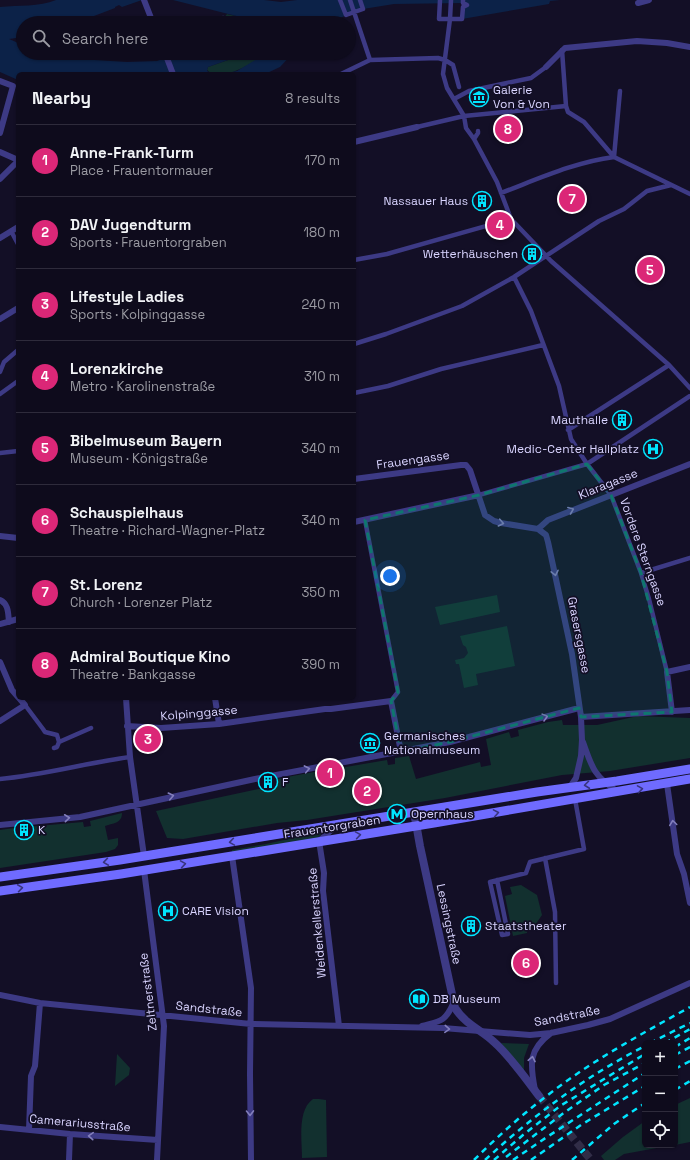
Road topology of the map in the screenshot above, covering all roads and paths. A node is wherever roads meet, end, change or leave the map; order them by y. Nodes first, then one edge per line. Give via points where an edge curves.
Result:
1 (144, 0) edge
2 (340, 0) edge
3 (350, 0) edge
4 (360, 0) edge
5 (440, 0) edge
6 (451, 0) edge
7 (464, 0) edge
8 (649, 0) edge
9 (638, 3) dead end
10 (354, 12) junction
11 (150, 16) edge
12 (355, 16) edge
13 (356, 18) edge
14 (450, 19) junction
15 (690, 47) edge
16 (562, 50) junction
17 (168, 60) edge
18 (370, 60) junction
19 (445, 60) junction
20 (546, 67) joint
21 (172, 72) edge
22 (345, 72) edge
23 (443, 74) junction
24 (452, 75) junction
25 (0, 81) edge
26 (459, 87) dead end
27 (620, 91) dead end
28 (454, 99) junction
29 (566, 106) junction
30 (464, 116) junction
31 (417, 127) joint
32 (478, 131) dead end
33 (0, 133) edge
34 (474, 140) junction
35 (356, 142) edge
36 (0, 152) edge
37 (614, 157) junction
38 (16, 159) edge
39 (16, 162) edge
40 (0, 178) edge
41 (671, 185) junction
42 (501, 194) junction
43 (690, 194) edge
44 (511, 220) junction
45 (16, 228) edge
46 (11, 231) junction
47 (0, 238) edge
48 (16, 240) edge
49 (546, 256) junction
50 (356, 260) edge
51 (514, 277) junction
52 (16, 309) edge
53 (0, 318) edge
54 (356, 343) edge
55 (543, 345) junction
56 (16, 352) edge
57 (668, 365) junction
58 (0, 372) edge
59 (16, 383) edge
60 (690, 388) edge
61 (356, 393) edge
62 (0, 394) edge
63 (690, 396) edge
64 (568, 430) junction
65 (16, 451) edge
66 (0, 452) edge
67 (587, 464) junction
68 (690, 464) edge
69 (356, 479) edge
70 (611, 494) junction
71 (478, 495) junction
72 (365, 520) junction
73 (356, 522) edge
74 (538, 529) junction
75 (0, 536) edge
76 (16, 538) edge
77 (690, 558) edge
78 (641, 573) junction
79 (0, 600) edge
80 (16, 620) edge
81 (9, 622) junction
82 (0, 624) edge
83 (0, 662) edge
84 (690, 667) edge
85 (667, 672) junction
86 (16, 695) edge
87 (21, 700) edge
88 (126, 700) edge
89 (215, 700) edge
90 (391, 701) junction
91 (25, 705) junction
92 (580, 708) junction
93 (690, 710) edge
94 (672, 712) junction
95 (581, 717) junction
96 (0, 721) edge
97 (219, 724) junction
98 (127, 726) junction
99 (91, 728) dead end
100 (582, 740) junction
101 (59, 742) junction
102 (54, 748) dead end
103 (401, 752) junction
104 (130, 757) junction
105 (690, 769) edge
106 (0, 779) edge
107 (690, 780) edge
108 (604, 783) junction
109 (667, 784) junction
110 (570, 787) junction
111 (618, 792) junction
112 (575, 799) junction
113 (136, 804) junction
114 (414, 812) junction
115 (0, 825) edge
116 (337, 825) junction
117 (416, 826) junction
118 (320, 841) junction
119 (144, 856) junction
120 (232, 856) junction
121 (545, 858) junction
122 (144, 870) junction
123 (0, 877) edge
124 (497, 880) junction
125 (0, 891) edge
126 (690, 904) edge
127 (556, 983) dead end
128 (690, 983) edge
129 (0, 995) edge
130 (40, 1003) junction
131 (454, 1004) junction
132 (163, 1015) junction
133 (250, 1024) junction
134 (339, 1026) junction
135 (416, 1028) junction
136 (478, 1031) junction
137 (551, 1033) junction
138 (538, 1094) joint
139 (0, 1127) edge
140 (29, 1130) junction
141 (70, 1134) junction
142 (158, 1140) junction
143 (69, 1160) edge
144 (157, 1160) edge
145 (251, 1160) edge

1 - 11 street
2 - 10 street via 346,15
3 - 10 street
4 - 10 street via 363,9
5 - 14 street via 439,19
6 - 14 street
7 - 14 street via 463,3 467,5 463,7 462,19
8 - 9 street
10 - 12 street
13 - 18 street
14 - 19 street
15 - 16 street via 637,41
16 - 20 street
16 - 29 street
17 - 21 street
18 - 19 street
18 - 22 street
19 - 23 street
19 - 24 street via 453,65
20 - 28 street via 531,78 469,91
23 - 24 street
23 - 28 street
24 - 26 street
25 - 33 street via 13,86
27 - 37 street
28 - 30 street
29 - 30 street
29 - 37 street via 568,112 584,122
30 - 31 street
30 - 34 street via 466,128
31 - 35 street
32 - 34 street
34 - 42 street
36 - 38 street
37 - 41 street
37 - 42 street via 577,164
39 - 40 street
41 - 43 street
41 - 49 street via 647,191
42 - 44 street
44 - 49 street
44 - 50 street via 387,254
45 - 46 street
46 - 47 street
46 - 48 street
49 - 51 street
49 - 57 street
51 - 54 street via 462,306
51 - 55 street, Vordere Sterngasse via 531,311
52 - 53 street
55 - 61 street
55 - 64 street, Vordere Sterngasse via 559,386
56 - 58 street via 4,362
57 - 60 street
57 - 64 street
59 - 62 street
63 - 67 street
64 - 67 street, Vordere Sterngasse
65 - 66 street
67 - 70 street, Vordere Sterngasse
67 - 71 street
68 - 70 street, Klaragasse
69 - 71 street, Frauengasse via 466,465
74 -> 70 street, Klaragasse via 548,520
70 - 78 street, Vordere Sterngasse
71 - 72 street
71 -> 74 street via 485,514 490,519
72 - 73 street
72 - 90 street via 398,692
74 -> 92 street, Grasersgasse via 546,535 554,567
75 - 76 street
77 - 78 street
78 - 85 street, Vordere Sterngasse
79 - 81 street via 6,605
80 - 81 street
81 - 82 street
83 - 86 street
84 - 85 street
85 - 94 street, Vordere Sterngasse
87 - 91 street
88 - 98 street
89 - 97 street
90 - 97 street, Kolpinggasse
90 - 103 street
91 - 96 street
91 - 101 street via 42,729 57,735
92 - 95 street, Grasersgasse
103 -> 92 street
93 - 94 street
94 - 95 street
95 - 100 street, Grasersgasse
97 - 98 street, Kolpinggasse via 162,728
98 - 104 street
99 - 101 street
100 - 108 street, Grasersgasse via 593,769
100 - 110 street, Grasersgasse via 576,778
101 - 102 street
113 -> 103 street
104 - 106 street
104 - 113 street
105 - 108 main road, Frauentorgraben
107 - 109 main road, Frauentorgraben
108 -> 110 main road, Frauentorgraben
108 - 111 street, Grasersgasse
111 -> 109 main road, Frauentorgraben
126 -> 109 street via 677,854
110 - 114 main road, Frauentorgraben
111 - 112 main road, Frauentorgraben
117 -> 112 main road, Frauentorgraben
112 - 121 street via 584,849
115 -> 113 street via 80,817
113 - 119 street
114 - 116 main road, Frauentorgraben
114 - 117 street, Lessingstraße
116 - 118 street
116 -> 119 main road, Frauentorgraben
118 -> 117 main road, Frauentorgraben
117 - 131 street, Lessingstraße
118 - 120 main road, Frauentorgraben
118 - 134 street, Weidenkellerstraße via 324,873 323,891
119 - 122 main road
119 -> 123 main road, Frauentorgraben
122 -> 120 main road, Frauentorgraben
120 - 133 street via 251,988
121 - 124 street via 530,862 526,873
121 - 127 street via 555,912
125 -> 122 main road, Frauentorgraben
122 - 132 street, Zeltnerstraße
124 - 124 street via 508,934 502,935 490,882
128 - 137 street, Sandstraße via 610,1019
129 - 130 street, Sandstraße
130 - 132 street, Sandstraße
130 - 140 street via 35,1066 31,1076
131 - 135 street, Sandstraße via 445,1018
131 - 136 street, Lessingstraße via 463,1019
132 - 133 street, Sandstraße
132 - 142 street, Zeltnerstraße
133 - 134 street, Sandstraße
133 -> 145 street
134 - 135 street, Sandstraße
135 -> 136 street, Sandstraße
136 - 137 street, Sandstraße via 530,1035
136 - 138 street, Lessingstraße via 501,1049
138 -> 137 street via 532,1074 532,1056 541,1040
139 - 140 street, Camerariusstraße
140 - 141 street, Camerariusstraße
142 -> 141 street, Camerariusstraße
141 - 143 street
142 - 144 street, Zeltnerstraße

